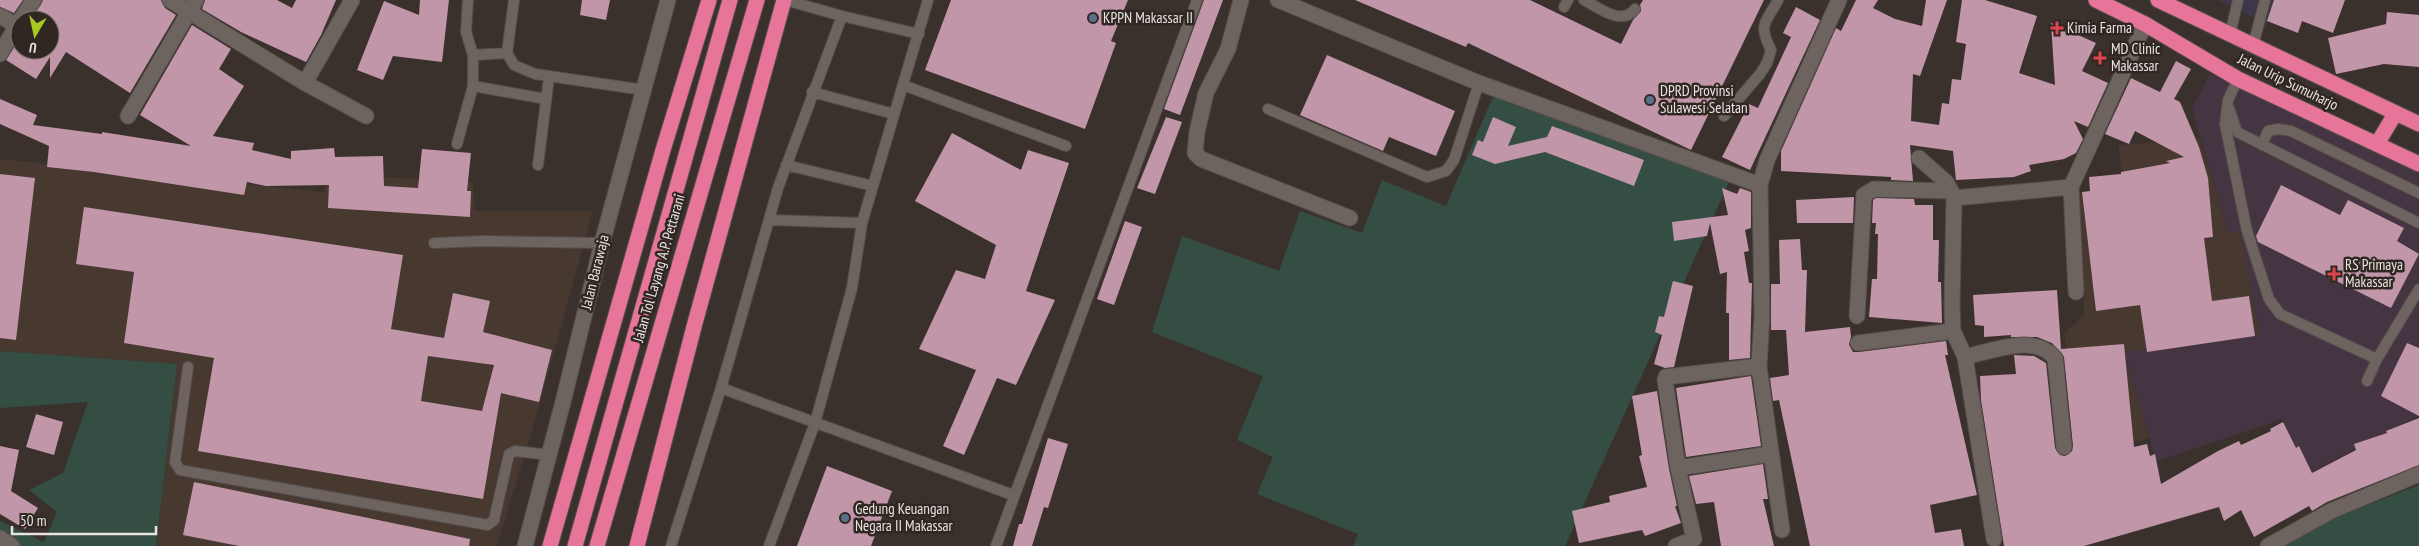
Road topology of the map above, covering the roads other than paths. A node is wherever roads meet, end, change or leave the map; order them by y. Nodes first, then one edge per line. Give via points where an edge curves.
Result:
1 (170, 0) edge
2 (352, 0) edge
3 (468, 0) edge
4 (514, 0) edge
5 (668, 0) edge
6 (709, 0) edge
7 (730, 0) edge
8 (756, 0) edge
9 (784, 0) edge
10 (928, 0) edge
11 (1197, 0) edge
12 (1241, 0) edge
13 (1278, 0) edge
14 (1584, 0) edge
15 (1778, 0) edge
16 (1839, 0) edge
17 (2096, 0) edge
18 (2238, 0) edge
19 (2265, 0) edge
20 (2168, 2) edge
21 (193, 6) edge
22 (1635, 9) dead end
23 (842, 16) junction
24 (2145, 24) junction
25 (919, 34) junction
26 (2230, 35) junction
27 (10, 37) edge
28 (2253, 46) junction
29 (508, 53) junction
30 (0, 54) edge
31 (473, 55) junction
32 (549, 77) junction
33 (2238, 79) junction
34 (305, 83) junction
35 (1479, 83) junction
36 (903, 85) junction
37 (472, 86) junction
38 (644, 90) junction
39 (812, 92) junction
40 (546, 99) junction
41 (2228, 100) junction
42 (1268, 109) dead end
43 (894, 114) junction
44 (2395, 114) junction
45 (128, 116) dead end
46 (366, 116) dead end
47 (1724, 116) dead end
48 (2419, 124) edge
49 (457, 144) dead end
50 (2377, 144) junction
51 (2262, 145) junction
52 (1066, 146) dead end
53 (1918, 158) dead end
54 (2419, 164) edge
55 (538, 165) dead end
56 (786, 165) junction
57 (1760, 185) junction
58 (872, 186) junction
59 (2070, 187) junction
60 (2419, 193) edge
61 (1952, 194) junction
62 (1350, 218) dead end
63 (770, 220) junction
64 (862, 223) junction
65 (2419, 223) edge
66 (434, 243) dead end
67 (602, 243) junction
68 (2419, 289) edge
69 (2076, 292) dead end
70 (1857, 316) dead end
71 (1953, 331) junction
72 (1858, 343) dead end
73 (1965, 357) junction
74 (2376, 359) junction
75 (188, 366) dead end
76 (1759, 366) junction
77 (2367, 381) dead end
78 (721, 388) junction
79 (815, 423) junction
80 (2064, 447) dead end
81 (1770, 454) junction
82 (550, 455) junction
83 (1678, 468) junction
84 (2419, 474) edge
85 (1013, 495) junction
86 (1782, 530) dead end
87 (0, 538) edge
88 (1994, 539) dead end
89 (12, 546) edge
90 (525, 546) edge
91 (550, 546) edge
92 (575, 546) edge
93 (597, 546) edge
94 (637, 546) edge
95 (671, 546) edge
96 (769, 546) edge
97 (996, 546) edge
98 (1676, 546) edge
99 (2268, 546) edge

1 - 21 street
2 - 34 street
3 - 31 lane via 466,32
4 - 29 lane
5 - 38 street, Jalan Barawaja
6 - 91 highway via 662,150
7 - 92 highway, Jalan Tol Layang A.P. Pettarani
8 - 93 highway, Jalan Tol Layang A.P. Pettarani
9 - 23 lane
9 - 94 highway
10 - 25 lane
11 - 85 lane
12 - 62 street via 1228,49 1206,93 1195,153 1201,159
13 - 35 street
14 - 22 lane via 1613,16 1622,17
15 - 47 lane via 1764,29 1771,50 1767,63
16 - 57 street via 1767,160
17 - 24 highway, Jalan Urip Sumuharjo
18 - 26 lane
19 - 28 lane
20 - 26 highway, Jalan Urip Sumuharjo
21 - 34 street
21 - 45 street
23 - 25 lane
23 - 39 lane
24 - 33 highway, Jalan Urip Sumuharjo
24 - 59 street
25 - 36 lane
26 - 28 highway, Jalan Urip Sumuharjo
27 - 30 street
28 - 44 highway, Jalan Urip Sumuharjo
29 - 31 lane
29 - 32 lane via 514,65
31 - 37 lane
32 - 38 lane
32 - 40 lane
33 - 41 lane
33 - 50 highway, Jalan Urip Sumuharjo
34 - 46 street
35 - 42 lane via 1454,160 1446,171 1427,177
35 - 57 street
36 - 43 lane
36 - 52 lane
37 - 40 lane
37 - 49 lane
38 - 67 street, Jalan Barawaja
39 - 43 lane
39 - 56 lane
40 - 55 lane
41 - 51 lane via 2237,132
41 - 74 lane via 2225,124 2246,231 2269,299 2280,314
43 - 58 lane
44 - 48 highway, Jalan Urip Sumuharjo
44 - 50 highway
50 - 54 highway, Jalan Urip Sumuharjo
51 - 60 lane via 2268,131 2278,128 2291,131
51 - 65 lane
53 - 61 street via 1946,182
56 - 58 lane
56 - 63 lane
57 - 76 street via 1762,315
58 - 64 lane
59 - 61 street
59 - 69 street
61 - 70 street via 1874,189 1864,195
61 - 71 street
63 - 64 lane
63 - 78 lane
64 - 79 lane via 852,288
66 - 67 lane
67 - 82 street, Jalan Barawaja
68 - 74 lane
71 - 72 street
71 - 73 street
73 - 80 street via 2034,345 2049,352 2055,358
73 - 88 street
74 - 77 lane
75 - 82 lane via 175,462 180,470 488,525 494,520 508,455 515,451
76 - 81 street
76 - 83 street via 1666,378
78 - 79 lane
78 - 95 lane
79 - 85 lane
79 - 96 lane
81 - 83 street
81 - 86 street
82 - 90 street, Jalan Barawaja
83 - 98 street via 1694,539
84 - 99 street via 2331,511
85 - 97 lane
87 - 89 street

